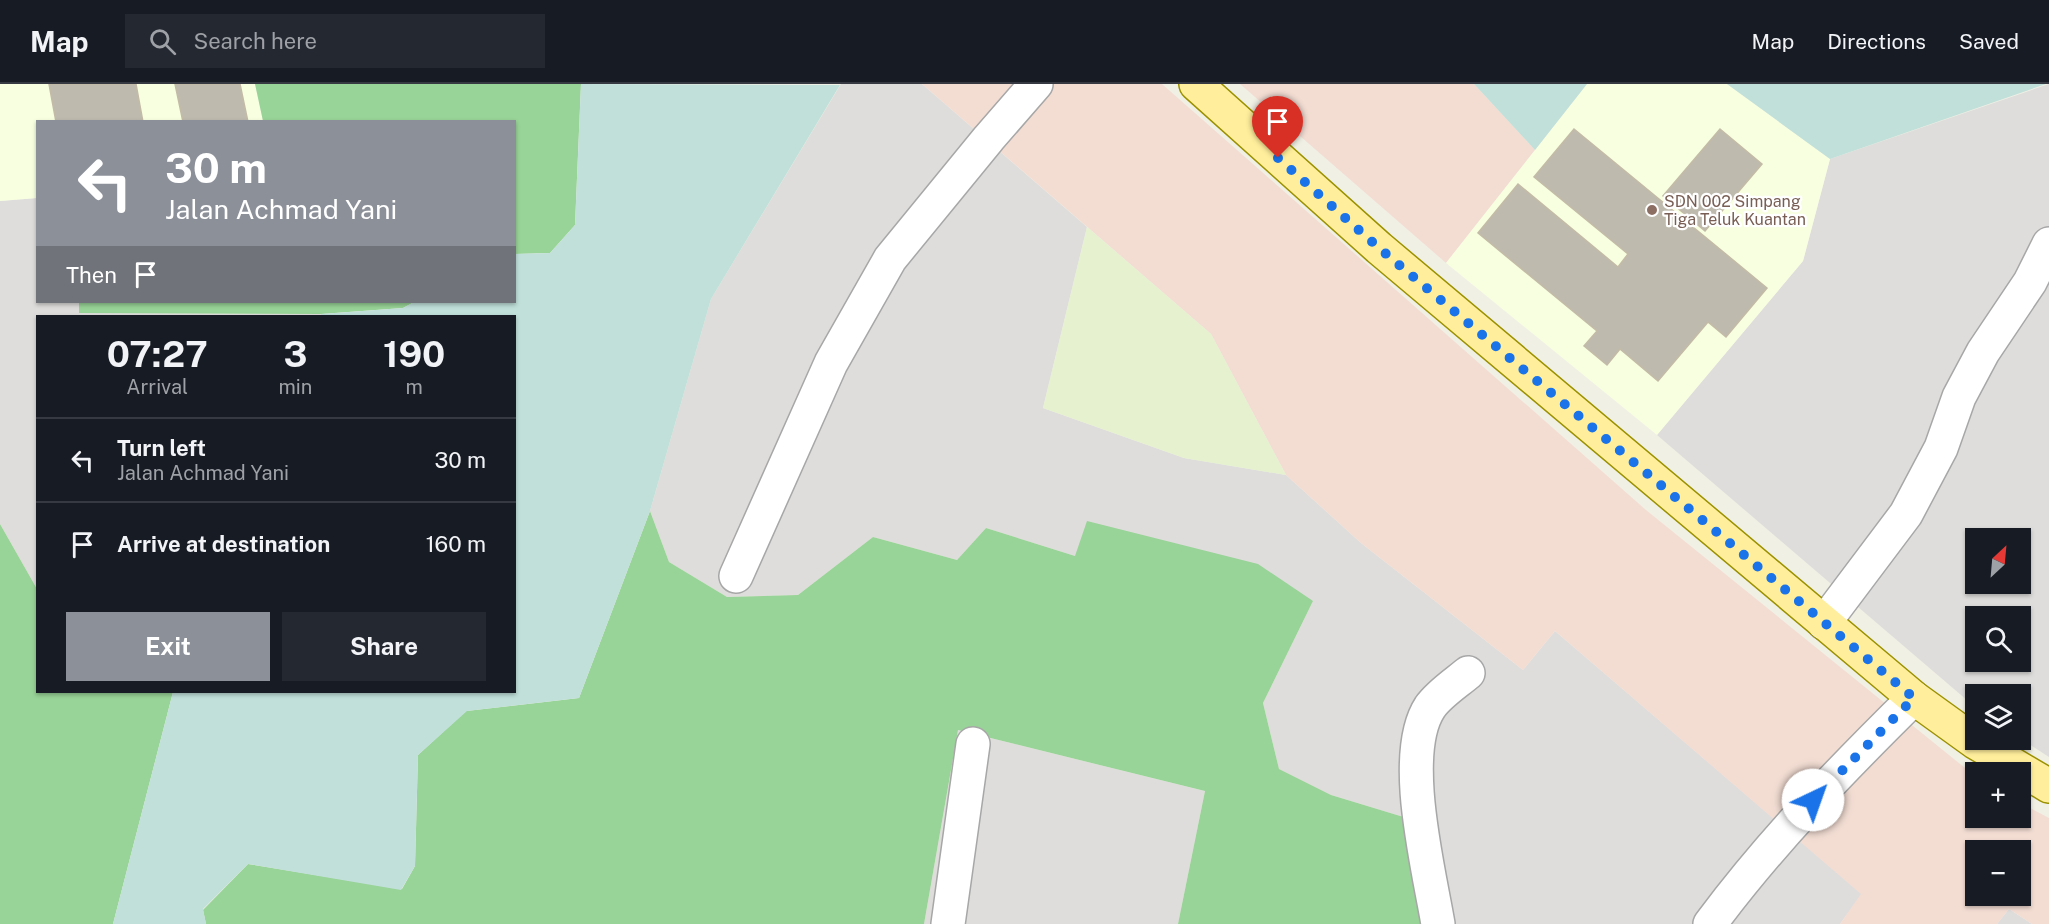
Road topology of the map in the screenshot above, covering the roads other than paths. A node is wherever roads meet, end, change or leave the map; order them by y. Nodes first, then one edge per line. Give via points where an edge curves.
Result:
1 (1036, 84) edge
2 (1196, 84) edge
3 (2049, 244) edge
4 (736, 576) dead end
5 (1824, 623) junction
6 (1468, 673) dead end
7 (1914, 698) junction
8 (973, 744) dead end
9 (2049, 786) edge
10 (948, 924) edge
11 (1438, 924) edge
12 (1710, 924) edge

1 - 4 street via 890,259 831,363
2 - 5 main road via 1379,248
3 - 5 street via 1964,388 1941,448 1915,498
5 - 7 main road
6 - 11 street via 1431,706 1420,727 1417,752 1419,812
7 - 9 main road via 1975,742
7 - 12 street via 1827,784 1742,881
8 - 10 street

